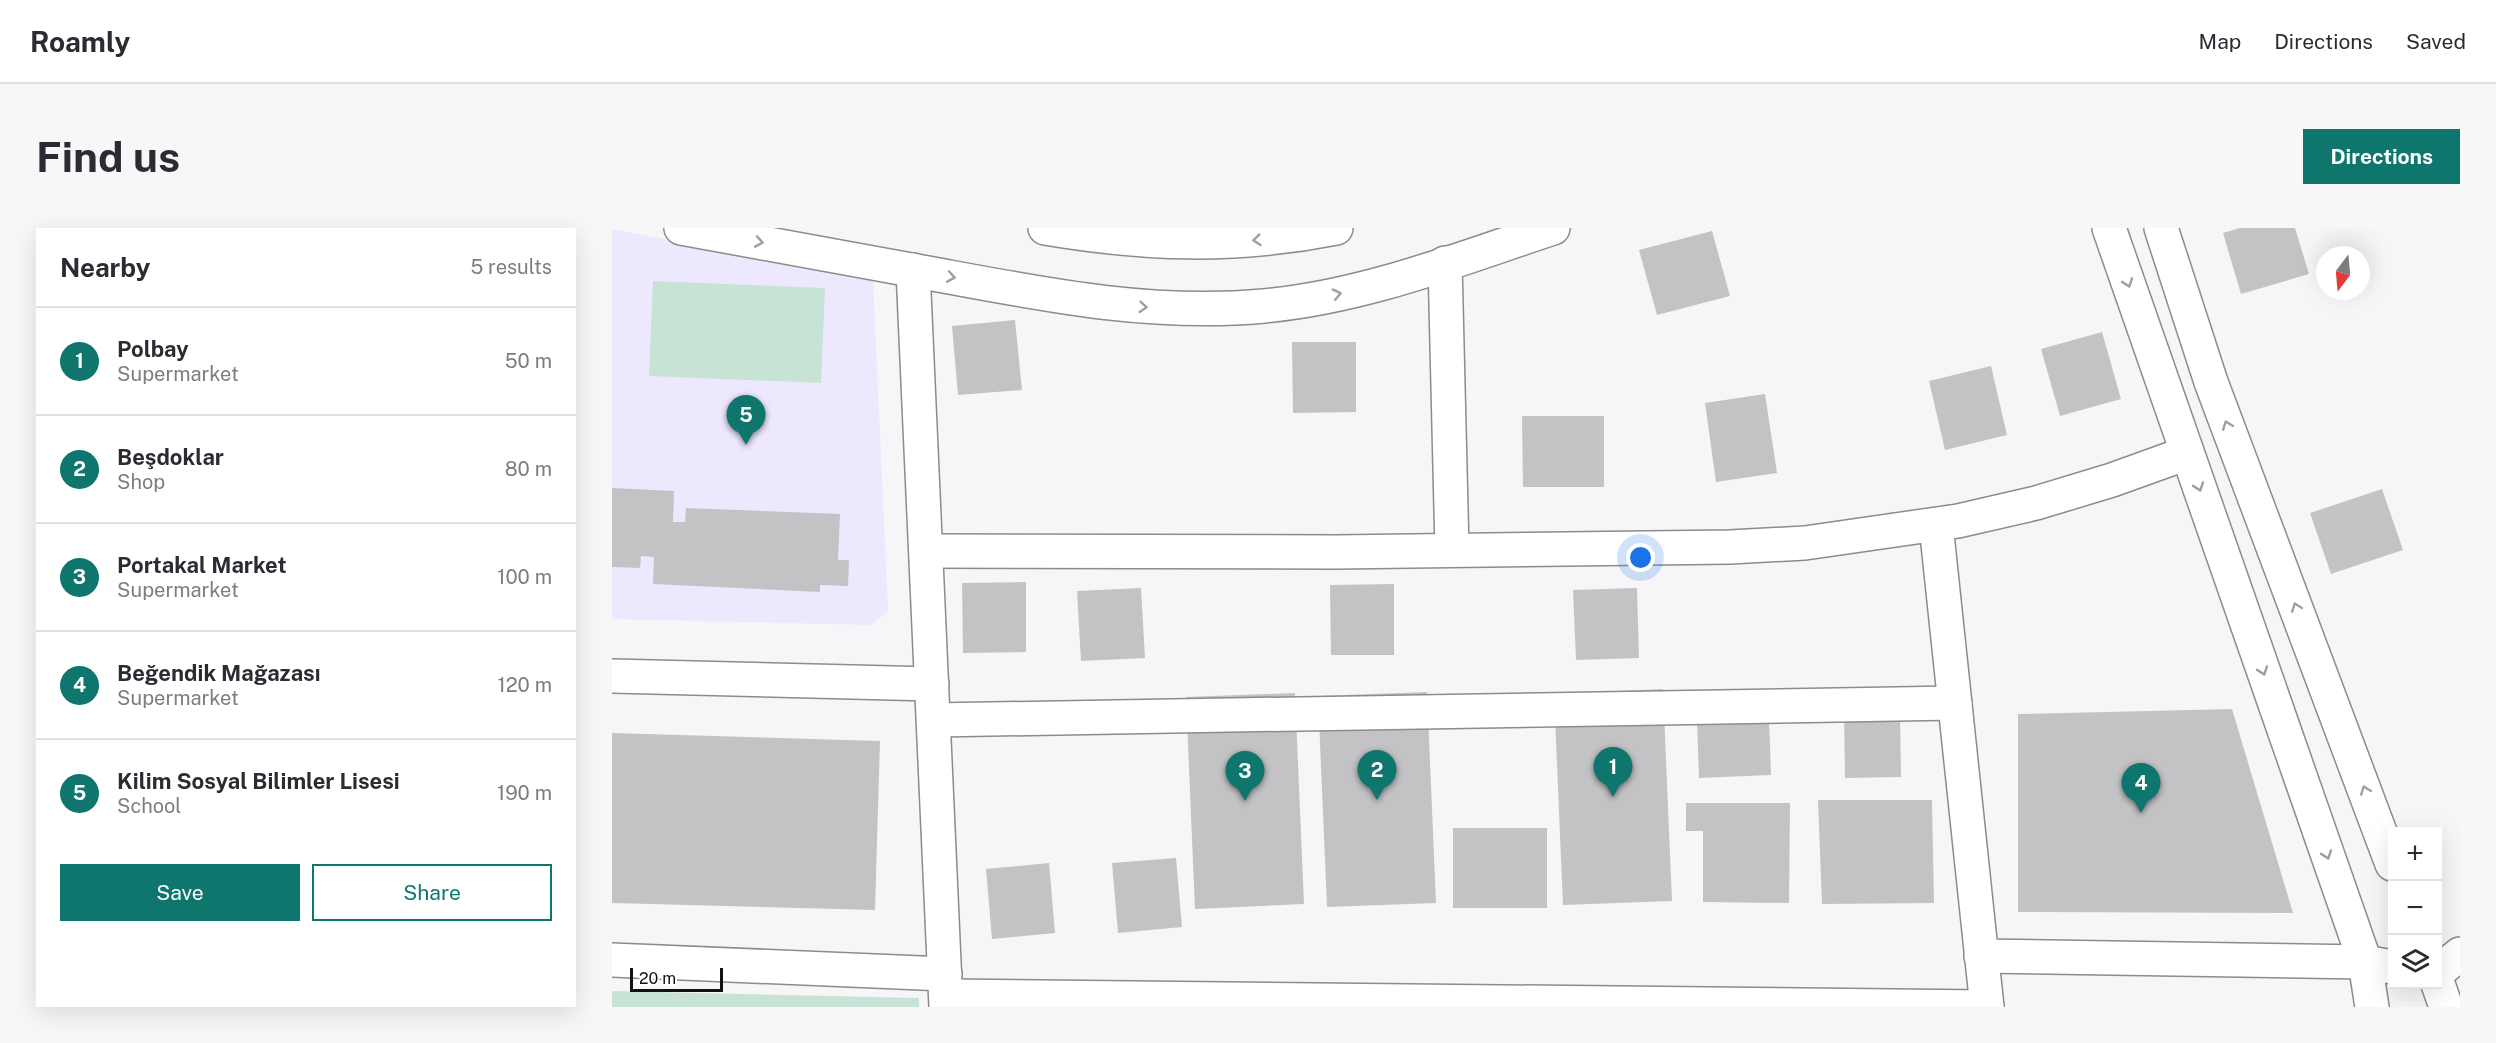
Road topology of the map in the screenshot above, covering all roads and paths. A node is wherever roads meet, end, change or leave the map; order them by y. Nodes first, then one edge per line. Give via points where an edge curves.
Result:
1 (681, 228) edge
2 (1045, 228) edge
3 (1336, 228) edge
4 (1553, 228) edge
5 (2109, 228) edge
6 (2161, 228) edge
7 (1445, 263) junction
8 (913, 270) junction
9 (2187, 453) junction
10 (1936, 525) junction
11 (1452, 550) junction
12 (926, 551) junction
13 (612, 675) edge
14 (932, 684) junction
15 (1955, 704) junction
16 (934, 720) junction
17 (2388, 853) edge
18 (2460, 954) edge
19 (1982, 956) junction
20 (612, 960) edge
21 (2379, 965) edge
22 (2442, 969) edge
23 (2440, 989) edge
24 (946, 992) edge
25 (1244, 1003) edge
26 (1282, 1003) edge
27 (1987, 1007) edge
28 (2372, 1007) edge
29 (2446, 1007) edge

1 -> 8 street
3 -> 2 street via 1221,244 1136,242
4 - 7 street
5 -> 9 street
17 -> 6 street via 2211,382
8 -> 7 street via 1111,305 1214,309 1321,298
7 - 11 street
8 - 12 street
9 - 10 street via 2036,503
9 -> 21 street
10 - 11 street via 1805,543 1730,547
10 - 15 street
11 - 12 street
12 - 14 street
13 - 14 street
14 - 16 street
15 - 16 street
15 - 19 street
16 - 24 street
18 - 22 street
19 - 21 street
19 - 27 street
20 - 24 street
21 - 28 street
23 - 29 street
24 - 25 street
25 - 26 street
26 - 27 street

